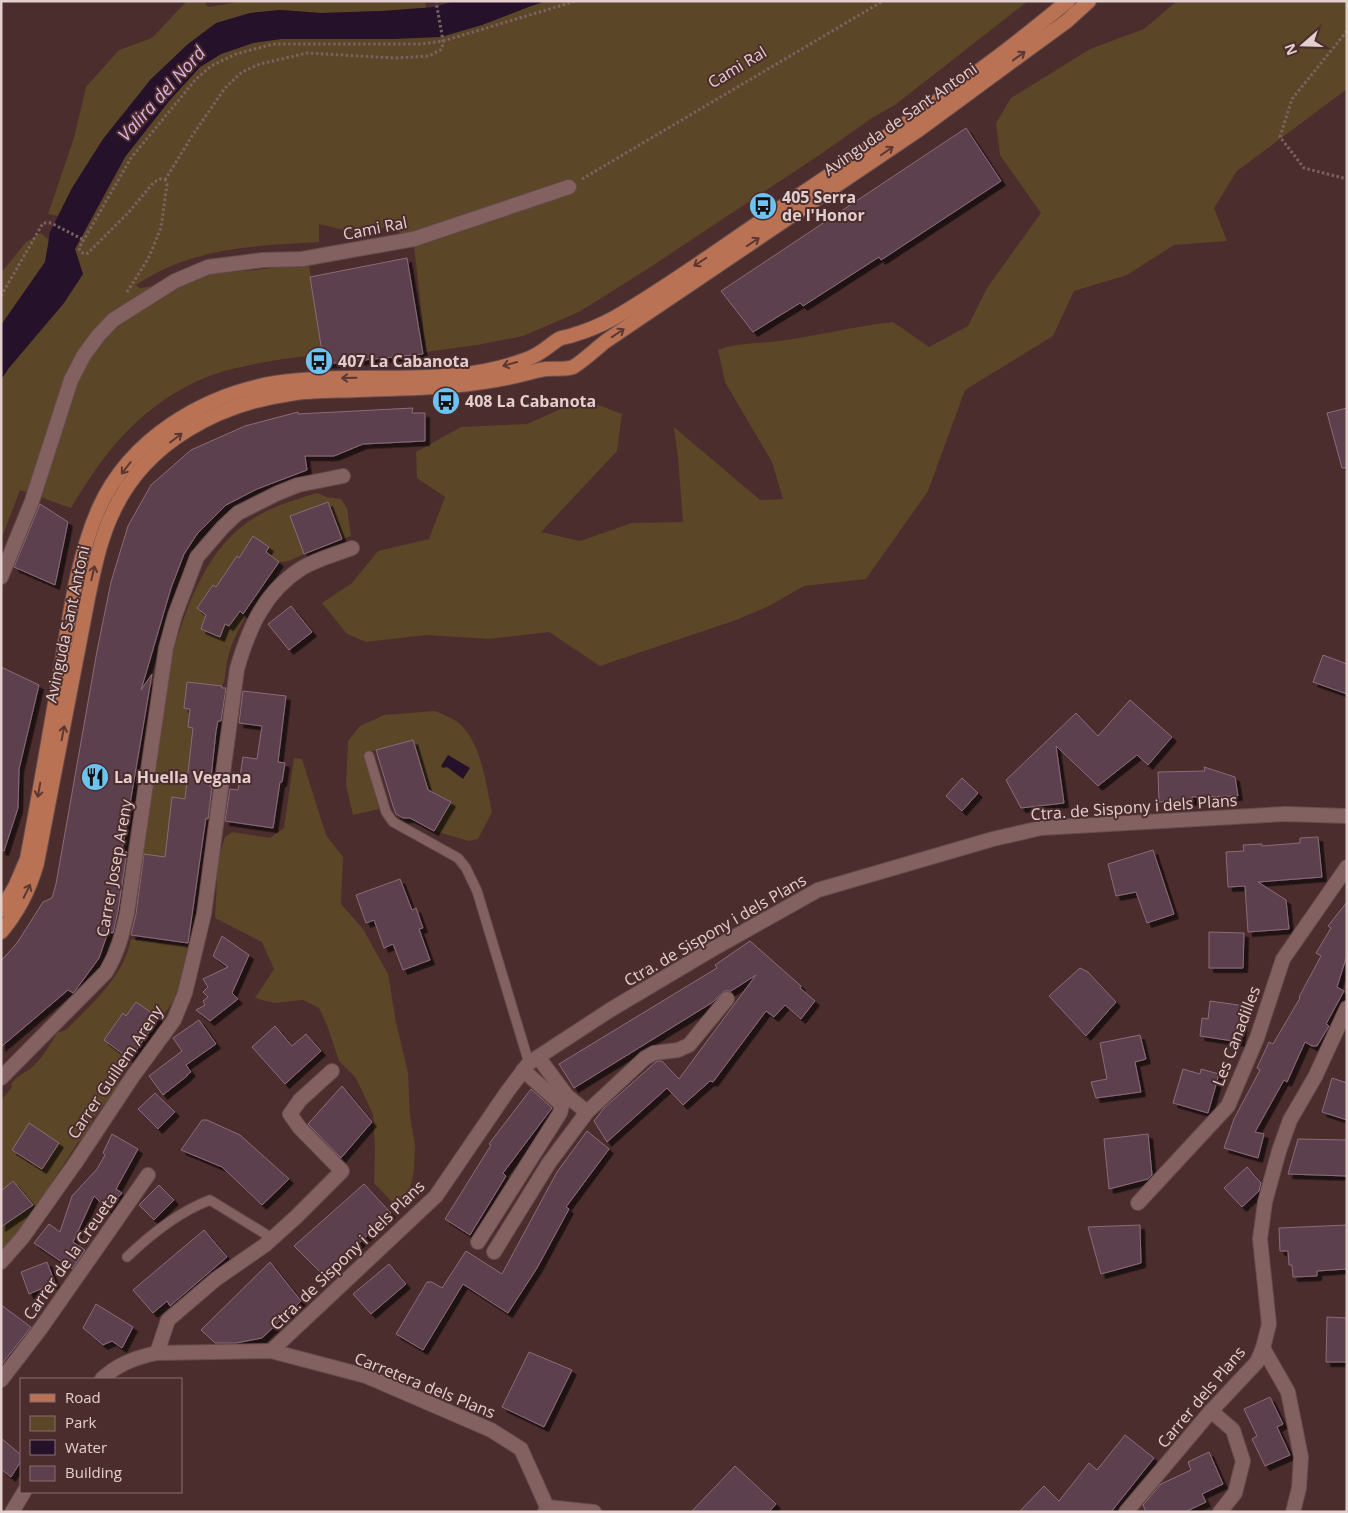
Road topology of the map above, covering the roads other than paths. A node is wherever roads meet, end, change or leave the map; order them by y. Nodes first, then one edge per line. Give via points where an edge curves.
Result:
1 (1068, 1) edge
2 (1089, 1) edge
3 (569, 187) road end
4 (567, 337) junction
5 (554, 344) junction
6 (572, 365) junction
7 (343, 476) dead end
8 (352, 548) dead end
9 (1, 577) edge
10 (369, 756) dead end
11 (1347, 816) edge
12 (1347, 866) edge
13 (1, 910) edge
14 (1, 932) edge
15 (727, 999) dead end
16 (1347, 1008) edge
17 (530, 1063) junction
18 (332, 1072) dead end
19 (1, 1078) edge
20 (587, 1112) junction
21 (148, 1175) dead end
22 (1138, 1203) dead end
23 (272, 1238) junction
24 (478, 1242) dead end
25 (494, 1252) dead end
26 (126, 1257) dead end
27 (1, 1262) edge
28 (1263, 1348) junction
29 (271, 1351) junction
30 (157, 1353) junction
31 (103, 1378) edge
32 (1, 1380) edge
33 (1211, 1411) junction
34 (23, 1493) edge
35 (546, 1509) edge
36 (12, 1512) edge
37 (594, 1512) edge
38 (1126, 1512) edge
39 (1220, 1512) edge
40 (1293, 1512) edge

1 -> 4 main road, Avinguda de Sant Antoni via 990,63 836,172 653,294 612,319
6 -> 2 main road, Avinguda de Sant Antoni via 917,131 1067,21
3 - 9 street, Cami Ral via 414,239 302,259 208,267 175,281 113,320 84,355 71,380 32,501
4 - 5 main road
4 - 6 main road via 576,340 582,353
5 - 6 main road via 551,352 554,361 560,367
5 -> 13 main road, Avinguda Sant Antoni via 531,358 477,372 445,376 306,380 239,391 189,413 139,452 103,501 80,563 27,859
14 -> 6 main road, Avinguda Sant Antoni via 28,889 37,863 99,549 126,488 148,462 180,434 225,410 253,400 300,393 437,387 503,379
7 - 19 street, Carrer Josep Areny via 298,485 254,504 223,526 198,557 166,648 126,913 115,957 106,972
8 - 27 street, Carrer Guillem Areny via 302,568 277,588 256,616 237,669 204,914 185,993 174,1020 23,1237
10 - 17 lane via 386,812 393,822 458,858 466,868 477,891
11 - 17 street, Ctra. de Sispony i dels Plans via 1285,814 1041,828 818,890 610,1010
12 - 22 street, Les Canadilles via 1283,959 1257,1038 1228,1106
15 - 20 street via 689,1045 645,1058
16 - 28 street, Carrer dels Plans via 1315,1077 1290,1120 1265,1202 1260,1239 1270,1324
17 - 20 street
17 - 24 street via 562,1105 560,1113
17 - 29 street, Ctra. de Sispony i dels Plans via 506,1092 436,1196
18 - 23 street via 300,1100 290,1114 342,1171
20 - 25 street via 549,1163
21 - 32 street, Carrer de la Creueta
23 - 26 lane via 210,1200 179,1215
23 - 30 street via 168,1320
28 - 33 street, Carrer dels Plans via 1257,1362
28 - 40 street via 1288,1392 1301,1457
29 - 30 street, Carretera dels Plans
29 - 35 street, Carretera dels Plans via 366,1376 491,1430 521,1449
30 - 31 street, Carretera dels Plans via 139,1357
33 - 38 street, Carrer dels Plans
33 - 39 street via 1233,1430 1243,1461 1235,1494
34 - 36 street
35 - 37 street

